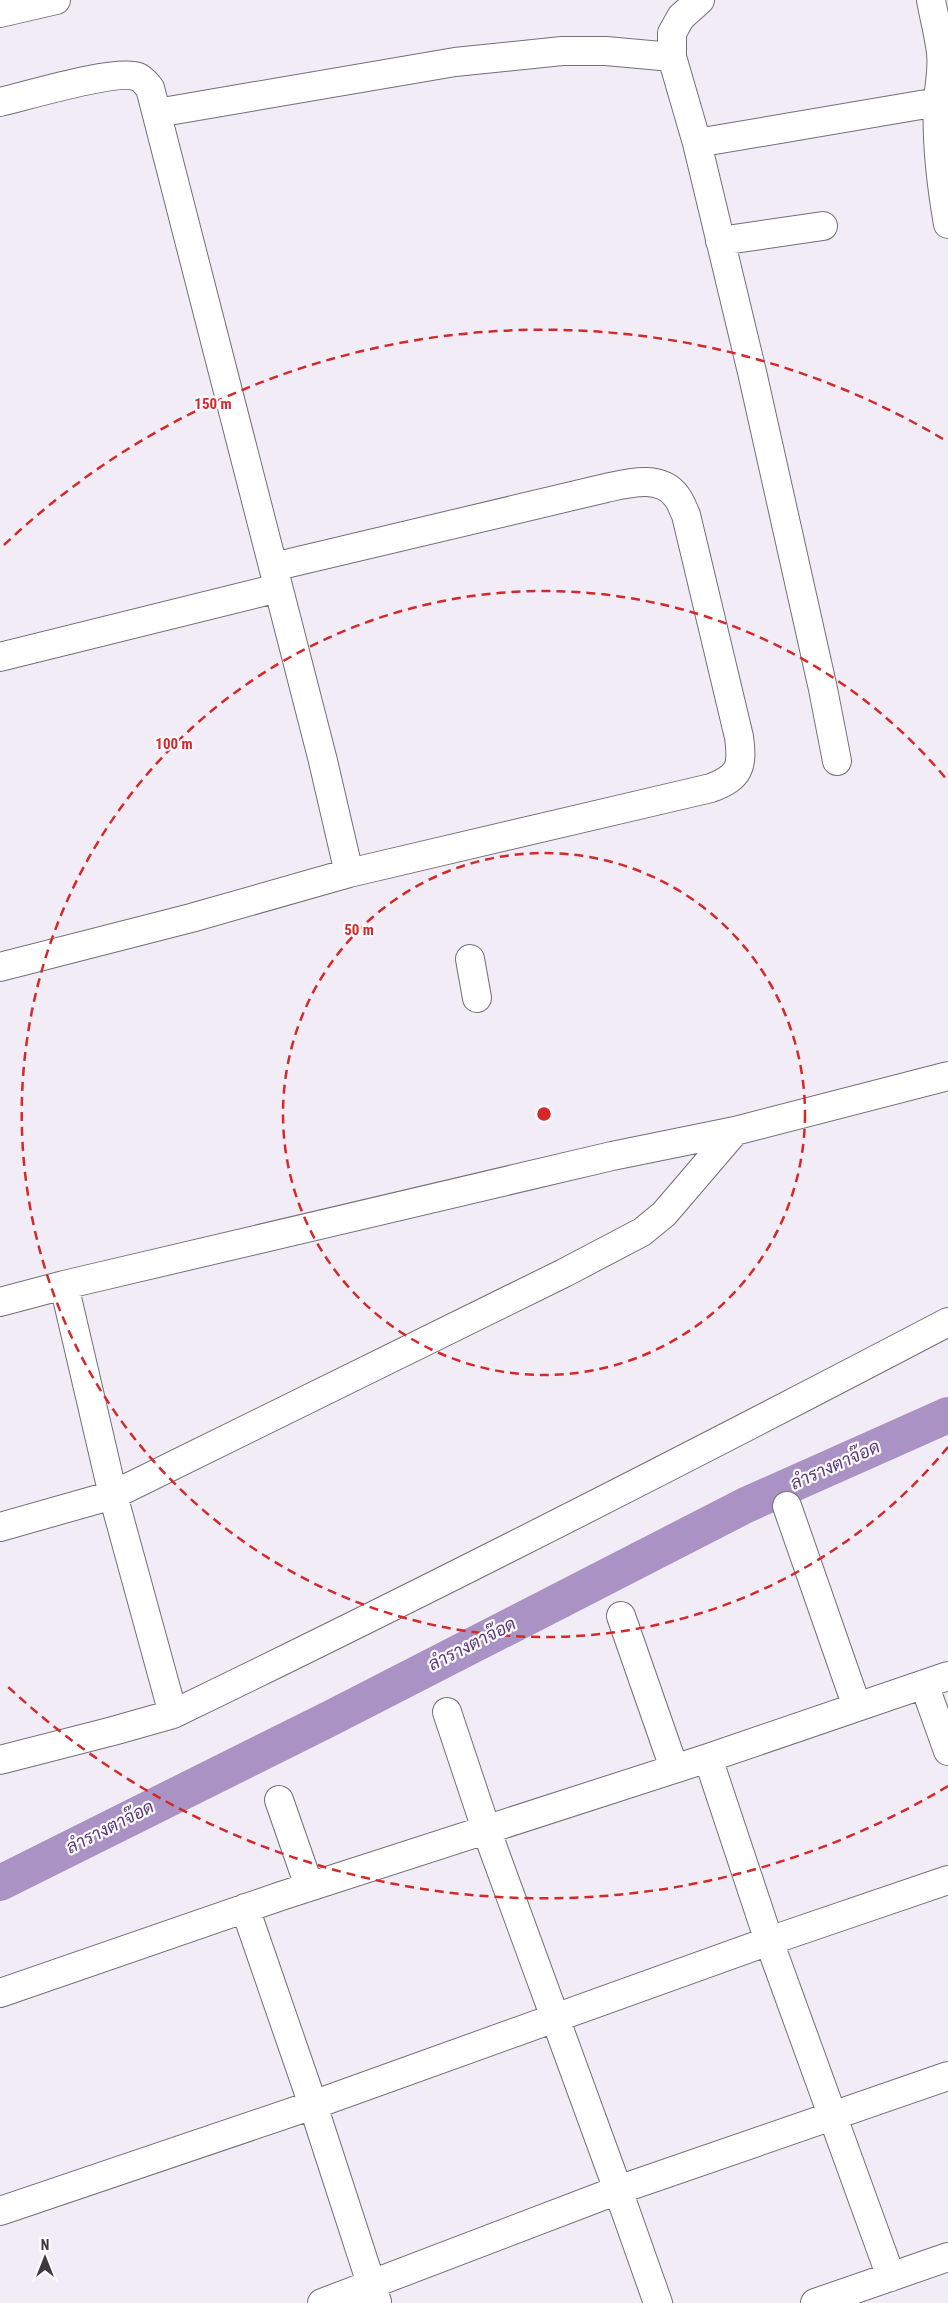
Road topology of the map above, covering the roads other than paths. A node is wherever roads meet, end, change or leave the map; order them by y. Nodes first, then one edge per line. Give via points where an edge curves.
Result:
1 (56, 0) edge
2 (700, 0) edge
3 (931, 0) edge
4 (0, 13) edge
5 (672, 57) junction
6 (0, 102) edge
7 (938, 102) junction
8 (157, 113) junction
9 (697, 143) junction
10 (948, 224) edge
11 (824, 226) dead end
12 (720, 241) junction
13 (275, 577) junction
14 (0, 657) edge
15 (837, 761) dead end
16 (349, 873) junction
17 (470, 959) dead end
18 (0, 967) edge
19 (476, 998) dead end
20 (948, 1076) edge
21 (735, 1131) junction
22 (64, 1285) junction
23 (0, 1302) edge
24 (948, 1322) edge
25 (113, 1495) junction
26 (787, 1506) dead end
27 (0, 1527) edge
28 (621, 1616) dead end
29 (936, 1680) edge
30 (857, 1707) junction
31 (447, 1712) dead end
32 (173, 1714) junction
33 (948, 1751) edge
34 (708, 1758) junction
35 (0, 1760) edge
36 (674, 1768) junction
37 (279, 1800) dead end
38 (486, 1829) junction
39 (948, 1880) edge
40 (309, 1886) junction
41 (245, 1908) junction
42 (769, 1941) junction
43 (0, 1993) edge
44 (555, 2017) junction
45 (948, 2076) edge
46 (313, 2105) junction
47 (834, 2116) junction
48 (618, 2190) junction
49 (0, 2211) edge
50 (948, 2257) edge
51 (891, 2277) junction
52 (374, 2294) edge
53 (322, 2303) edge
54 (658, 2303) edge
55 (815, 2303) edge

1 - 4 street
2 - 5 street via 681,17 672,33
3 - 7 street via 941,53
5 - 8 street via 606,51 562,52 455,62
5 - 9 street
6 - 8 street via 125,75 139,78 150,88
7 - 9 street
7 - 10 street via 941,183
8 - 13 street
9 - 12 street
11 - 12 street
12 - 15 street
13 - 14 street
13 - 16 street
13 - 16 street via 636,482 651,482 666,488 677,496 686,515 742,755 730,781
16 - 18 street
17 - 19 street
20 - 21 street
21 - 22 street via 612,1156
21 - 25 street via 664,1214 642,1232
22 - 23 street
22 - 25 street
24 - 32 street
25 - 27 street
25 - 32 street
26 - 30 street
28 - 36 street
29 - 30 street
29 - 33 street
30 - 34 street
31 - 38 street
32 - 35 street
34 - 36 street
34 - 42 street
36 - 38 street
37 - 40 street
38 - 40 street
38 - 44 street
39 - 42 street
40 - 41 street
41 - 43 street
41 - 46 street
42 - 44 street
42 - 47 street
44 - 46 street
44 - 48 street
45 - 47 street
46 - 49 street
46 - 52 street
47 - 48 street
47 - 51 street
48 - 52 street
48 - 54 street
50 - 51 street
51 - 55 street
52 - 53 street

